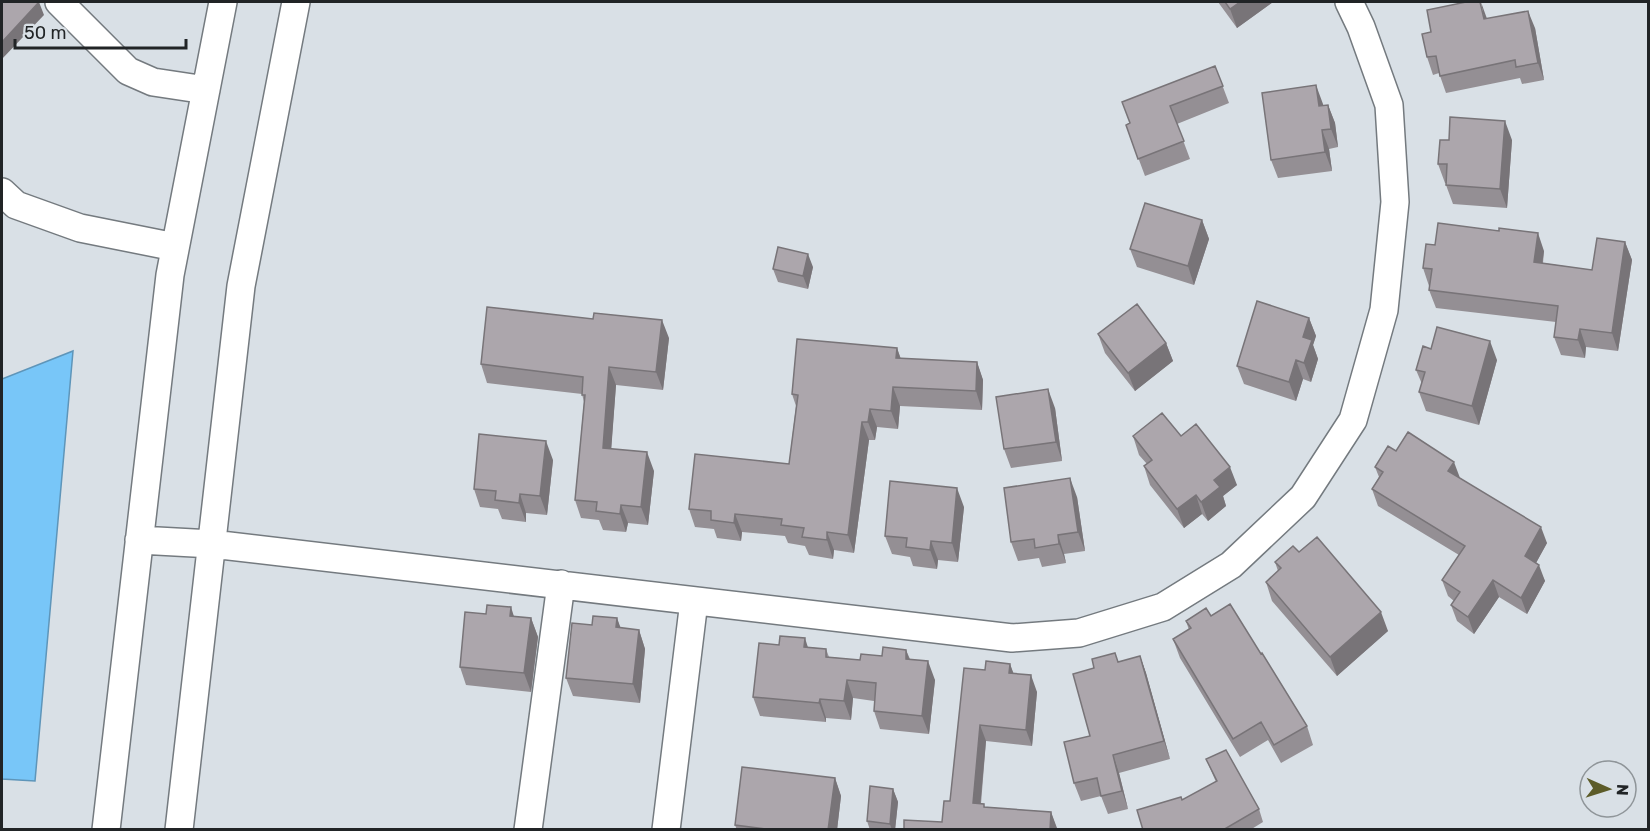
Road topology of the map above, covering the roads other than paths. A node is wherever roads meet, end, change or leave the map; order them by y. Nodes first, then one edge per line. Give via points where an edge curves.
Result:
1 (59, 2) edge
2 (223, 2) edge
3 (296, 2) edge
4 (1349, 2) edge
5 (206, 90) junction
6 (2, 192) edge
7 (175, 247) junction
8 (140, 540) junction
9 (212, 544) junction
10 (561, 584) junction
11 (694, 601) junction
12 (106, 830) edge
13 (179, 830) edge
14 (528, 830) edge
15 (666, 830) edge

1 - 5 street via 128,71 153,82
2 - 5 street
3 - 9 street via 241,286
4 - 11 street via 1389,105 1395,202 1384,310 1353,420 1303,496 1231,565 1163,607 1079,633 1012,638
5 - 7 street
6 - 7 street via 16,205 80,228
7 - 8 street
8 - 9 street
8 - 12 street
9 - 10 street
9 - 13 street
10 - 11 street
10 - 14 street
11 - 15 street

